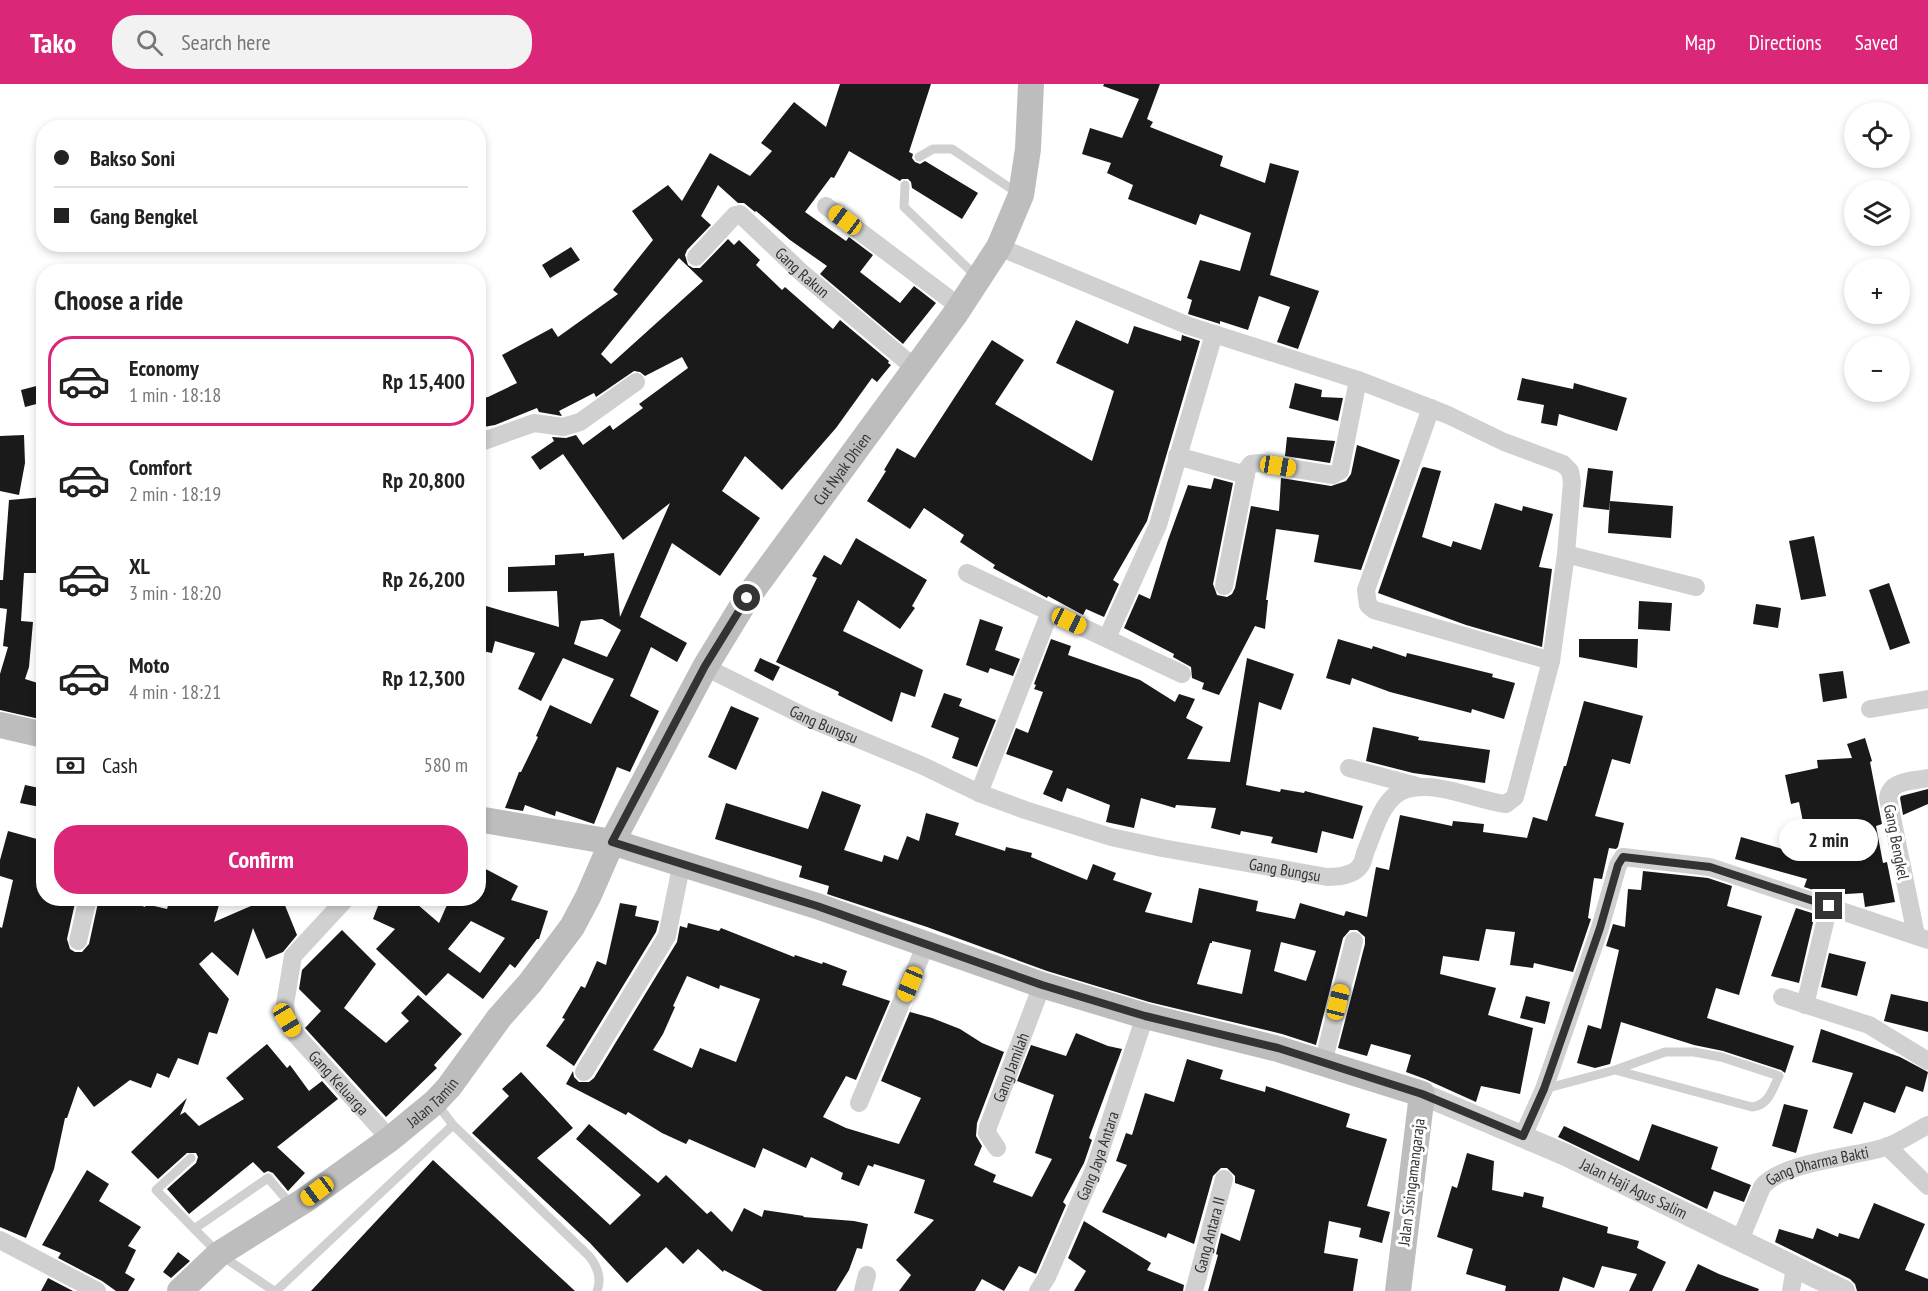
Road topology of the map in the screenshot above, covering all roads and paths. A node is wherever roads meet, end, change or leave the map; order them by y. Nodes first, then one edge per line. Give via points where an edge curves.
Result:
1 (1030, 84) edge
2 (919, 158) dead end
3 (905, 184) dead end
4 (1021, 195) junction
5 (826, 206) dead end
6 (999, 247) junction
7 (696, 257) dead end
8 (979, 279) junction
9 (960, 307) junction
10 (1214, 334) junction
11 (916, 369) junction
12 (1358, 380) junction
13 (636, 382) dead end
14 (1431, 408) junction
15 (486, 440) edge
16 (1177, 456) junction
17 (1246, 475) junction
18 (1566, 554) junction
19 (967, 573) dead end
20 (1224, 586) dead end
21 (1696, 587) dead end
22 (1050, 612) junction
23 (1107, 638) junction
24 (1551, 661) junction
25 (705, 666) junction
26 (1182, 674) dead end
27 (1928, 699) edge
28 (1870, 709) dead end
29 (0, 725) edge
30 (36, 733) edge
31 (1349, 768) dead end
32 (1928, 778) edge
33 (1425, 788) junction
34 (979, 793) junction
35 (486, 820) edge
36 (612, 842) junction
37 (682, 862) junction
38 (86, 906) edge
39 (339, 906) edge
40 (1829, 906) junction
41 (1922, 938) edge
42 (78, 941) dead end
43 (1354, 941) dead end
44 (926, 944) junction
45 (1042, 985) junction
46 (1782, 997) dead end
47 (1805, 1005) junction
48 (1145, 1016) junction
49 (1928, 1061) edge
50 (1323, 1063) junction
51 (1615, 1070) junction
52 (584, 1072) dead end
53 (1544, 1089) junction
54 (1422, 1094) junction
55 (435, 1102) junction
56 (859, 1103) dead end
57 (453, 1125) junction
58 (1928, 1125) edge
59 (1523, 1136) junction
60 (390, 1139) junction
61 (1887, 1146) junction
62 (998, 1148) dead end
63 (191, 1158) dead end
64 (1224, 1179) dead end
65 (1928, 1186) edge
66 (293, 1208) junction
67 (194, 1229) junction
68 (0, 1240) edge
69 (1740, 1240) junction
70 (219, 1254) junction
71 (1795, 1267) junction
72 (1042, 1284) edge
73 (97, 1291) edge
74 (180, 1291) edge
75 (275, 1291) edge
76 (597, 1291) edge
77 (1194, 1291) edge
78 (1398, 1291) edge
79 (1791, 1291) edge
80 (1844, 1291) edge

1 - 4 main road, Cut Nyak Dhien via 1028,149
2 - 4 lane via 933,149 952,148
3 - 8 lane via 904,207
4 - 6 main road, Cut Nyak Dhien
5 - 9 street
6 - 8 main road, Cut Nyak Dhien
6 - 10 street via 1188,327
7 - 11 street, Gang Rakun via 735,214 740,214 802,273
8 - 9 main road, Cut Nyak Dhien
9 - 11 main road, Cut Nyak Dhien
10 - 12 street
10 - 16 street
11 - 25 main road, Cut Nyak Dhien via 747,598
12 - 14 street
12 - 17 street via 1338,474 1259,463 1251,464
13 - 15 street via 580,422 563,427 534,423
14 - 18 street, Gang Bungsu via 1504,442 1551,458 1570,471
14 - 24 street via 1369,580 1368,605 1374,610
16 - 17 street
16 - 23 street via 1158,525
17 - 20 street
18 - 21 street
18 - 24 street, Gang Bungsu
19 - 22 street
22 - 23 street
22 - 34 street
23 - 26 street
24 - 33 street, Gang Bungsu via 1519,784 1511,801 1499,803
25 - 34 street, Gang Bungsu via 808,718
25 - 36 main road, Cut Nyak Dhien
27 - 28 street
29 - 30 main road
31 - 33 street
32 - 41 street, Gang Bengkel via 1896,785 1888,792
33 - 34 street, Gang Bungsu via 1404,790 1393,796 1360,866 1340,877 1111,837
35 - 36 main road
36 - 37 main road
36 - 55 main road, Jalan Tamin via 572,927
37 - 44 main road
37 - 52 street via 668,936
38 - 42 street
39 - 60 street, Gang Keluarga via 293,956 285,1004 287,1020 296,1035
40 - 41 street, Gang Bengkel
40 - 47 street
40 - 53 street, Gang Bengkel via 1710,867 1623,857
43 - 50 street
44 - 45 main road
44 - 56 street
45 - 48 main road
45 - 62 street, Gang Jamilah via 988,1127 987,1133
46 - 47 street
47 - 49 street via 1877,1029
48 - 50 main road via 1278,1048
48 - 72 street, Gang Jaya Antara via 1095,1167
50 - 54 main road
51 - 51 lane via 1752,1107 1766,1102 1779,1076 1721,1057 1679,1051 1651,1056
51 - 53 lane
53 - 59 street
54 - 59 street, Jalan Haji Agus Salim
54 - 78 main road, Jalan Sisingamangaraja
55 - 57 lane
55 - 60 main road, Jalan Tamin
57 - 75 lane
57 - 76 lane via 589,1256 599,1273
58 - 61 street, Gang Dharma Bakti
59 - 69 street, Jalan Haji Agus Salim
60 - 66 main road, Jalan Tamin
61 - 65 street
61 - 69 street, Gang Dharma Bakti via 1789,1170 1767,1181
63 - 67 lane via 156,1191
64 - 77 street, Gang Antara II
66 - 67 lane via 268,1178
66 - 70 main road, Jalan Tamin
67 - 70 lane
68 - 73 street
69 - 71 street, Jalan Haji Agus Salim
70 - 74 main road, Jalan Tamin
70 - 75 lane
71 - 79 street
71 - 80 street, Jalan Haji Agus Salim

